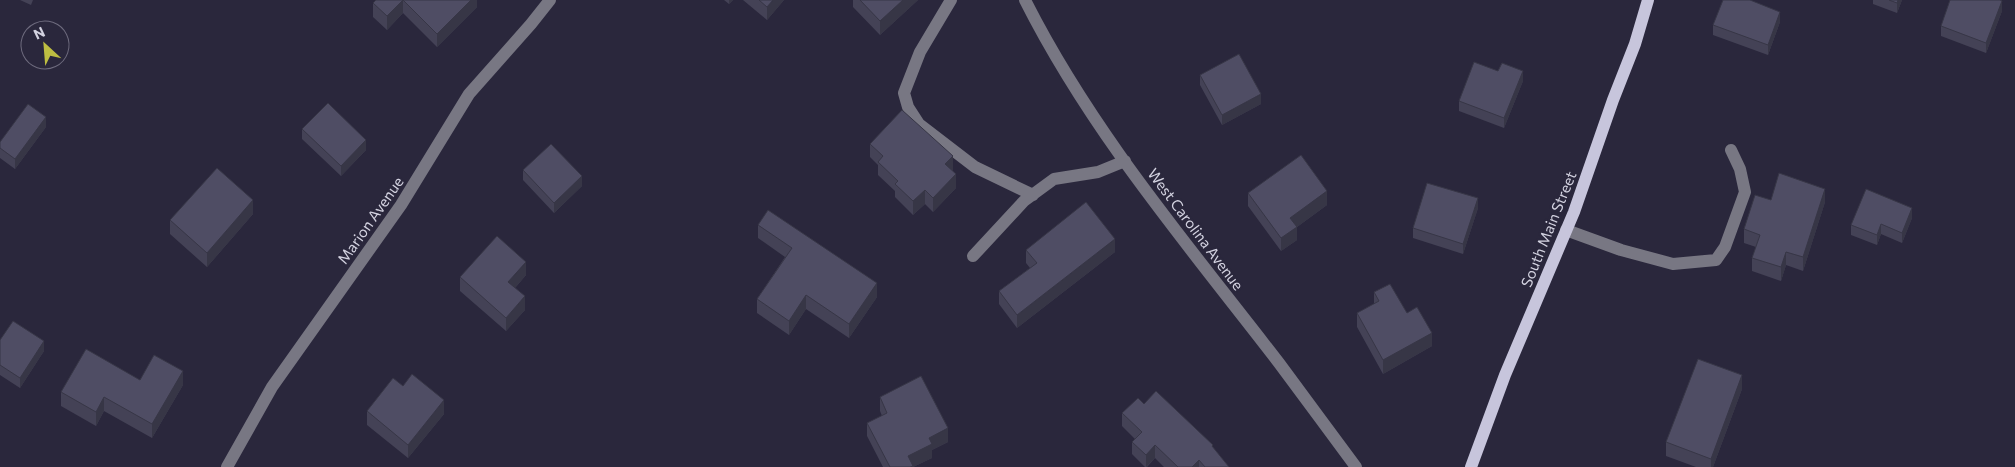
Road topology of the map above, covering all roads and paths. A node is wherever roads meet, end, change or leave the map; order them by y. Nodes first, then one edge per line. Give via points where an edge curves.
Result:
1 (550, 0) edge
2 (951, 0) edge
3 (1025, 0) edge
4 (1648, 0) edge
5 (1731, 150) dead end
6 (1124, 161) junction
7 (1033, 195) junction
8 (1566, 230) junction
9 (973, 256) dead end
10 (227, 467) edge
11 (1356, 467) edge
12 (1471, 467) edge

1 - 10 street, Marion Avenue via 469,94 401,205 272,387
2 - 7 street via 920,52 904,93 908,107 919,124 975,166
3 - 6 street, West Carolina Avenue via 1046,42
4 - 8 main road, South Main Street via 1635,44
5 - 8 street via 1740,169 1745,192 1725,248 1716,260 1673,264
6 - 7 street via 1098,172 1054,179
6 - 11 street, West Carolina Avenue
7 - 9 street
8 - 12 main road, South Main Street via 1505,375

